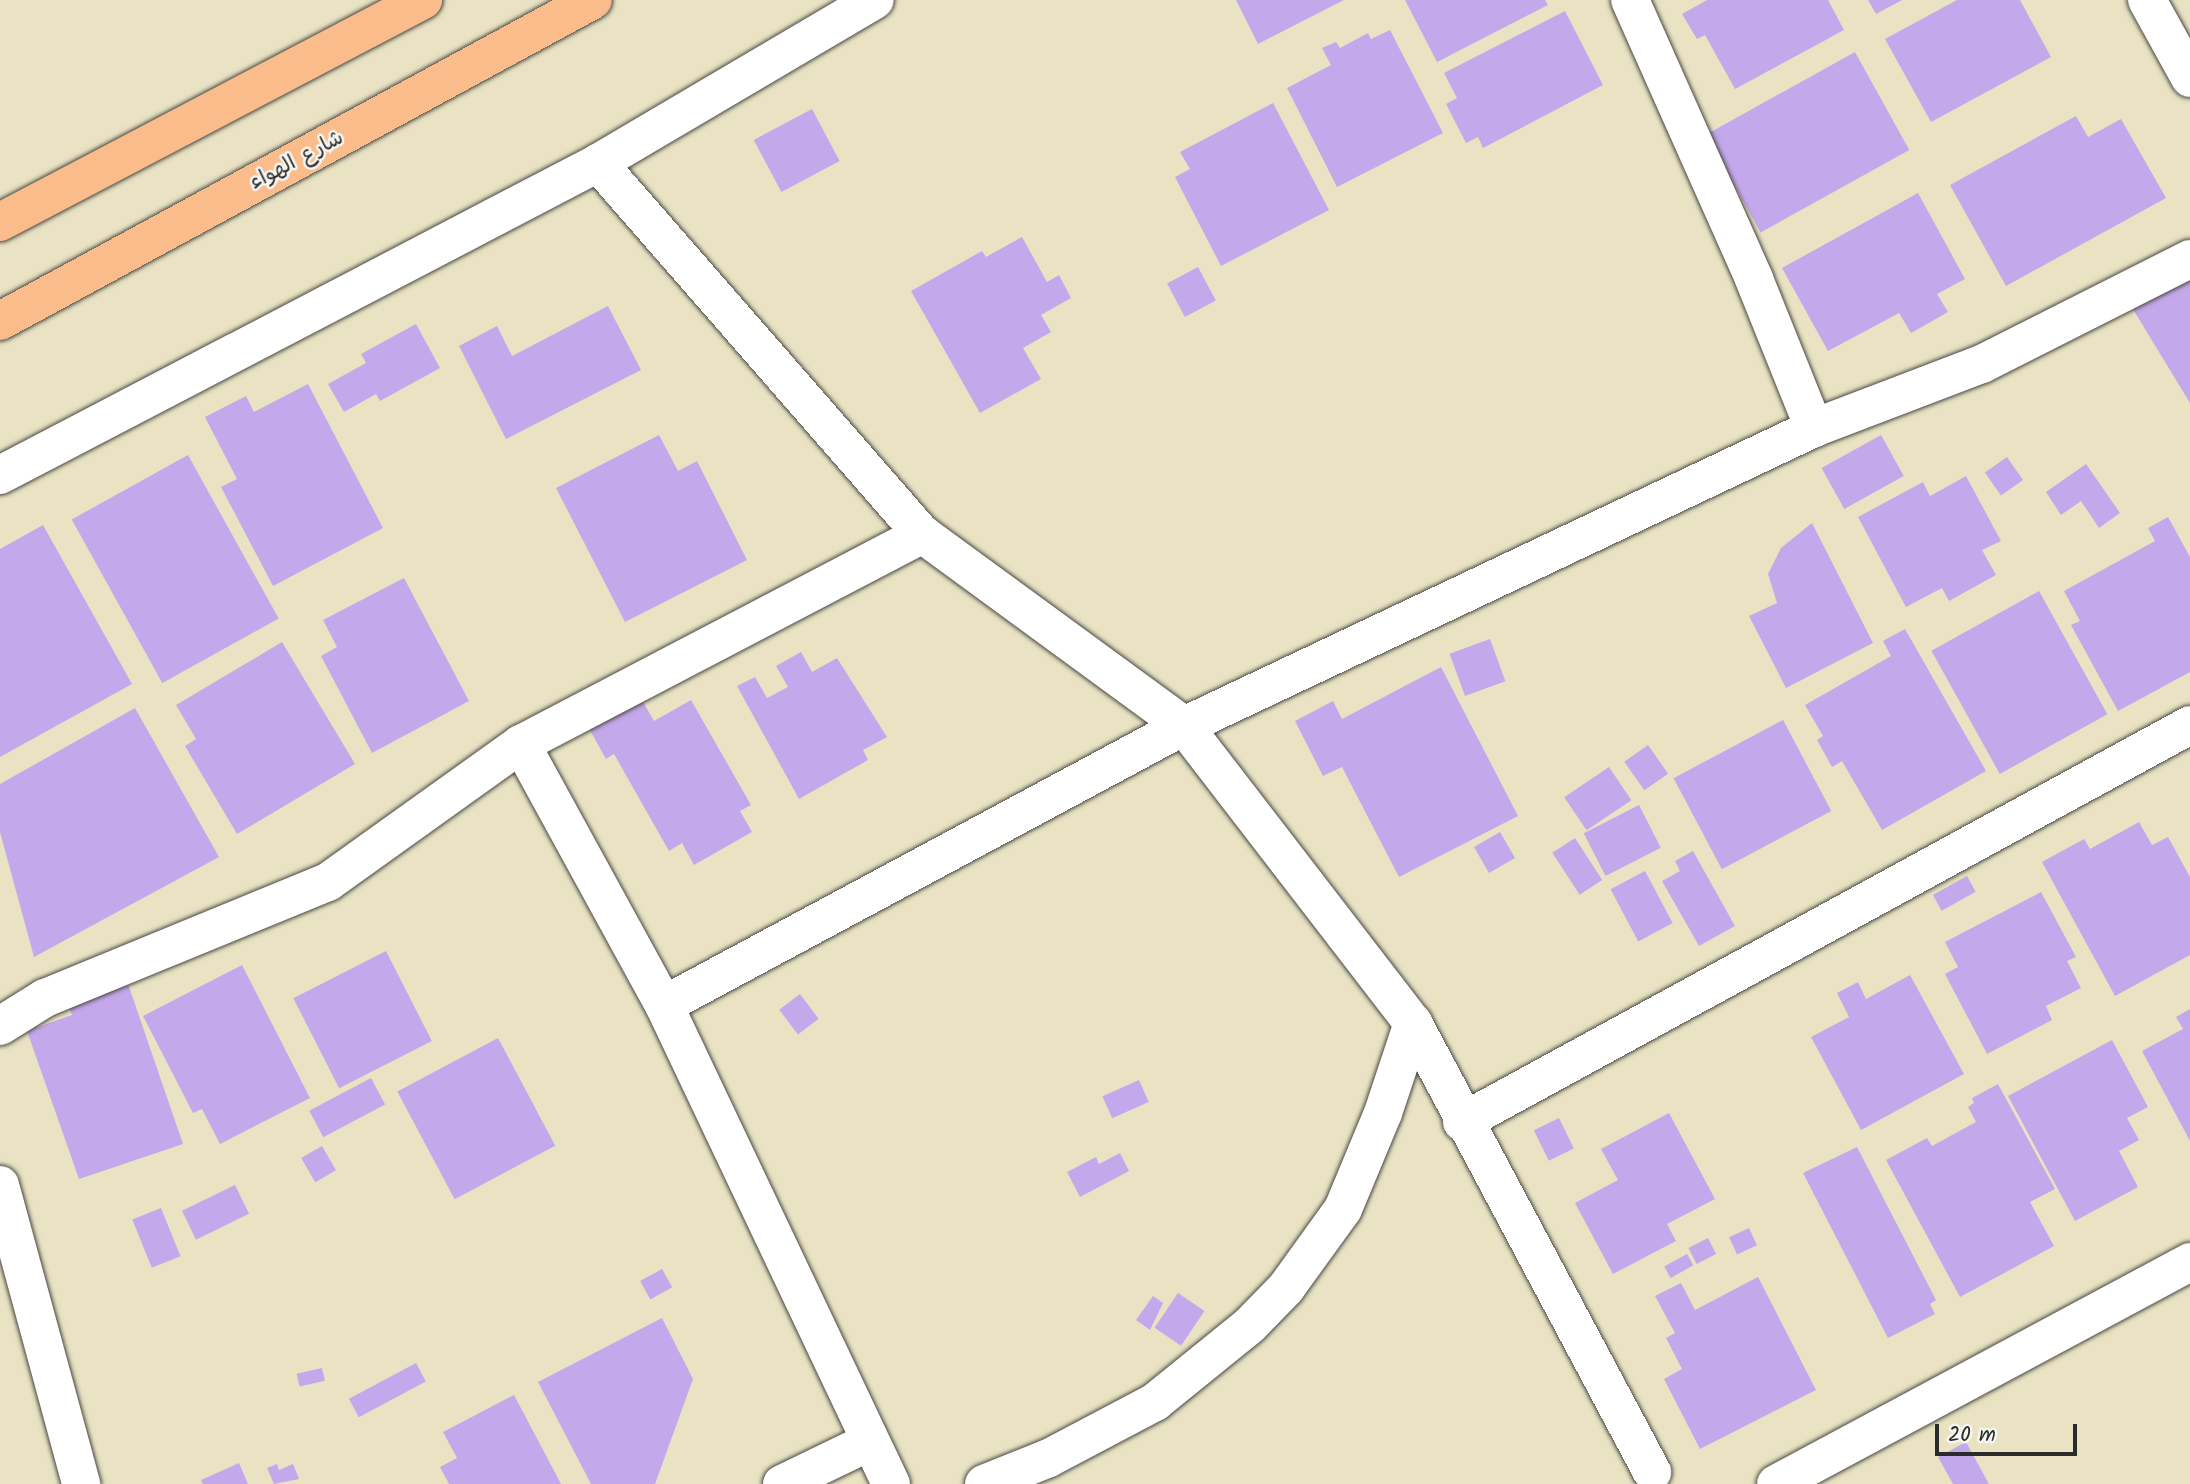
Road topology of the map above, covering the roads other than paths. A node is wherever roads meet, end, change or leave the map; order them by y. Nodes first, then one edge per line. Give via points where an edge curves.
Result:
1 (423, 0) edge
2 (593, 0) edge
3 (876, 0) edge
4 (1630, 0) edge
5 (2147, 0) edge
6 (2190, 78) edge
7 (598, 163) junction
8 (0, 222) edge
9 (2190, 259) edge
10 (0, 321) edge
11 (1814, 428) junction
12 (0, 475) edge
13 (922, 534) junction
14 (2190, 725) edge
15 (1184, 726) junction
16 (521, 744) junction
17 (664, 1005) junction
18 (1412, 1023) junction
19 (0, 1026) edge
20 (1462, 1122) junction
21 (0, 1185) edge
22 (2187, 1270) edge
23 (869, 1442) junction
24 (1648, 1480) edge
25 (80, 1484) edge
26 (782, 1484) edge
27 (891, 1484) edge
28 (984, 1484) edge
29 (1776, 1484) edge

1 - 8 highway
2 - 10 highway, شارع الهواء
3 - 7 street
4 - 11 street via 1754,279
5 - 6 street
7 - 12 street
7 - 13 street
9 - 11 street via 1982,365
11 - 15 street
13 - 15 street
13 - 16 street
14 - 20 street
15 - 17 street
15 - 18 street
16 - 17 street
16 - 19 street via 328,883 45,998
17 - 23 street
18 - 20 street
18 - 28 street via 1383,1113 1343,1209 1286,1288 1250,1325 1155,1402 1049,1458
20 - 24 street
21 - 25 street
22 - 29 street
23 - 26 street
23 - 27 street

